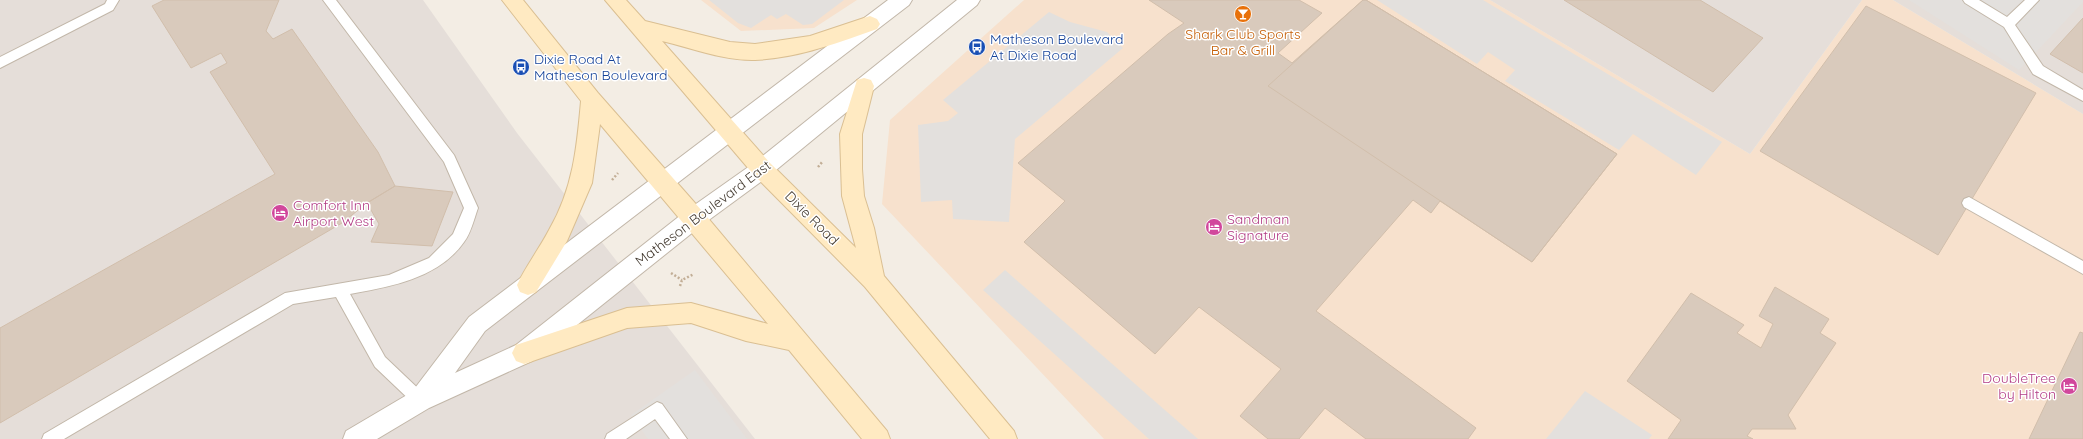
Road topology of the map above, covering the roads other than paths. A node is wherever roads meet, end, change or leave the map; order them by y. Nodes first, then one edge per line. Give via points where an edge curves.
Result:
1 (113, 0) edge
2 (329, 0) edge
3 (512, 0) edge
4 (615, 0) edge
5 (902, 0) edge
6 (970, 0) edge
7 (1969, 0) edge
8 (2033, 0) edge
9 (870, 24) junction
10 (2008, 24) junction
11 (638, 26) junction
12 (0, 63) edge
13 (864, 86) junction
14 (2083, 96) edge
15 (591, 99) junction
16 (730, 131) junction
17 (762, 169) junction
18 (663, 181) junction
19 (1969, 203) dead end
20 (694, 218) junction
21 (2083, 268) edge
22 (873, 280) junction
23 (528, 285) junction
24 (340, 291) junction
25 (797, 342) junction
26 (524, 353) junction
27 (420, 400) junction
28 (361, 438) edge
29 (50, 439) edge
30 (613, 439) edge
31 (679, 439) edge
32 (878, 439) edge
33 (1006, 439) edge

1 - 12 lane via 109,7
2 - 24 lane via 449,159 470,208 459,238 434,262 390,281
3 - 15 main road
4 - 11 main road, Dixie Road
5 - 9 street, Matheson Boulevard East
6 - 13 street, Matheson Boulevard East
7 - 10 lane
8 - 10 lane
9 - 11 main road via 810,44 755,52 730,50
9 - 16 street, Matheson Boulevard East
10 - 14 lane via 2038,70
11 - 16 main road, Dixie Road
13 - 17 street, Matheson Boulevard East
13 - 22 main road via 850,134 851,169 853,196 863,228
15 - 18 main road
15 - 23 main road via 588,143 581,183 559,234
16 - 17 main road, Dixie Road
16 - 18 street, Matheson Boulevard East
17 - 20 street, Matheson Boulevard East
17 - 22 main road, Dixie Road
18 - 20 main road
18 - 23 street, Matheson Boulevard East
19 - 21 lane
20 - 25 main road
20 - 26 street, Matheson Boulevard East
22 - 33 main road, Dixie Road
23 - 27 street, Matheson Boulevard East via 477,324
24 - 27 lane via 380,362
24 - 29 lane via 290,298
25 - 26 main road via 691,313 627,318
25 - 32 main road
26 - 27 street, Matheson Boulevard East
27 - 28 street, Matheson Boulevard East
30 - 31 lane via 657,409

